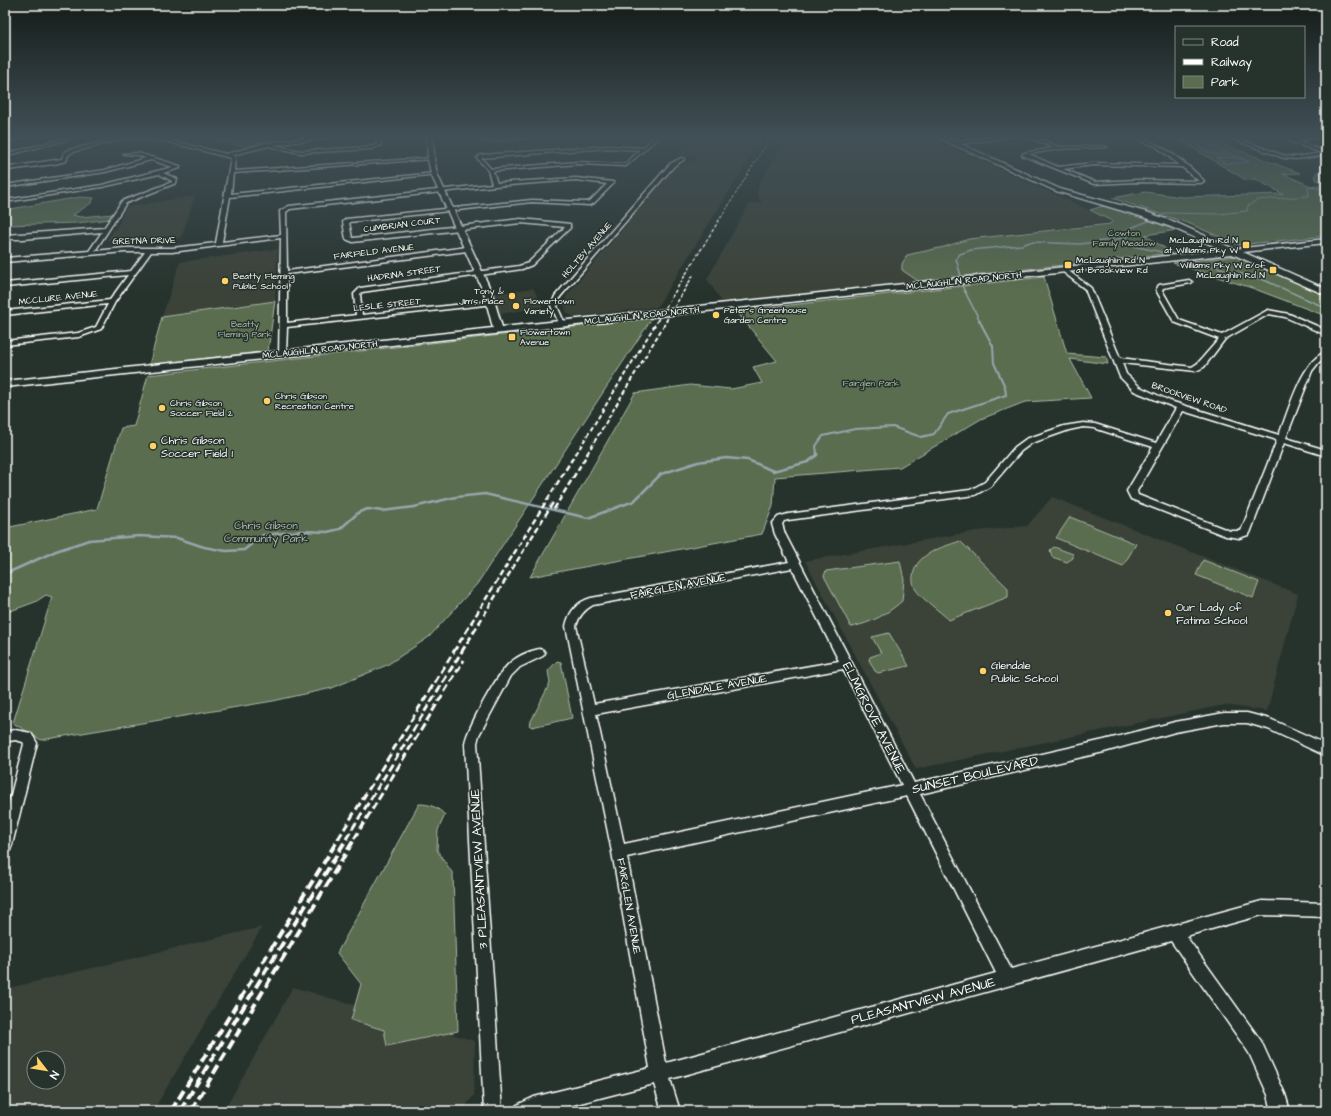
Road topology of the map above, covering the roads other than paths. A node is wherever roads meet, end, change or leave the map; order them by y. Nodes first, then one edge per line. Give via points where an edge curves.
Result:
1 (89, 188) edge
2 (161, 188) edge
3 (229, 188) edge
4 (302, 188) edge
5 (462, 188) edge
6 (606, 188) edge
7 (652, 188) edge
8 (1054, 188) edge
9 (441, 190) junction
10 (228, 196) junction
11 (5, 201) edge
12 (449, 208) junction
13 (458, 228) junction
14 (105, 230) junction
15 (284, 236) junction
16 (5, 237) edge
17 (1326, 241) edge
18 (219, 244) junction
19 (467, 249) junction
20 (149, 250) junction
21 (1238, 251) junction
22 (91, 252) junction
23 (5, 260) edge
24 (1064, 270) junction
25 (132, 273) junction
26 (284, 273) junction
27 (478, 274) junction
28 (1189, 282) dead end
29 (5, 285) edge
30 (1326, 287) edge
31 (1326, 292) edge
32 (112, 302) junction
33 (492, 303) junction
34 (5, 312) edge
35 (359, 317) junction
36 (562, 324) junction
37 (284, 325) junction
38 (498, 331) junction
39 (1326, 333) edge
40 (1223, 338) junction
41 (5, 343) edge
42 (1326, 354) edge
43 (282, 355) junction
44 (1117, 360) junction
45 (5, 384) edge
46 (1181, 407) junction
47 (1281, 438) junction
48 (1158, 446) junction
49 (1326, 453) edge
50 (796, 564) junction
51 (539, 653) dead end
52 (846, 664) junction
53 (588, 710) junction
54 (5, 737) edge
55 (1326, 750) edge
56 (909, 789) junction
57 (5, 845) edge
58 (619, 852) junction
59 (1326, 910) edge
60 (1174, 932) junction
61 (1007, 978) junction
62 (659, 1072) junction
63 (493, 1111) edge
64 (523, 1111) edge
65 (671, 1111) edge
66 (1281, 1111) edge

1 - 11 street
2 - 14 street via 124,202
3 - 10 street
4 - 10 street
5 - 9 street
6 - 12 street via 588,204 542,200
7 - 36 street, HOLTBY AVENUE via 557,297 554,306
8 - 21 main road via 1172,222
9 - 12 main road
9 - 15 street via 289,208 283,211
10 - 18 street
12 - 13 main road
12 - 13 street, CUMBRIAN COURT via 348,220 346,222 349,239
13 - 19 main road
13 - 27 street via 520,221 568,225 530,264 520,268
14 - 16 street
14 - 22 street
15 - 18 street, GRETNA DRIVE
15 - 26 street
17 - 21 main road, MCLAUGHLIN ROAD NORTH
18 - 20 street, GRETNA DRIVE
19 - 26 street, FAIRFIELD AVENUE
19 - 27 main road
20 - 22 street, GRETNA DRIVE
20 - 25 street
21 - 24 main road, MCLAUGHLIN ROAD NORTH
21 - 30 main road
21 - 31 main road
22 - 23 street, GRETNA DRIVE
24 - 36 main road, MCLAUGHLIN ROAD NORTH
24 - 44 street, BROOKVIEW ROAD via 1088,288
25 - 29 street
25 - 32 street
26 - 37 street
27 - 33 main road
27 - 35 street, HADRINA STREET via 364,289 356,294
28 - 40 street via 1161,286 1159,290 1176,321
32 - 34 street, MCCLURE AVENUE
32 - 41 street via 98,328 90,332
33 - 35 street, LESLIE STREET
33 - 38 main road
35 - 37 street, LESLIE STREET
36 - 38 main road, MCLAUGHLIN ROAD NORTH
37 - 43 street
38 - 43 main road, MCLAUGHLIN ROAD NORTH
39 - 40 street via 1287,315 1268,312
40 - 44 street via 1201,365 1193,369
42 - 47 street via 1316,360 1308,371
43 - 45 main road, MCLAUGHLIN ROAD NORTH
44 - 46 street, BROOKVIEW ROAD via 1124,377 1137,389
46 - 47 street, BROOKVIEW ROAD
46 - 48 street
47 - 48 street via 1245,532 1239,535 1222,531 1134,497 1132,491
47 - 49 street, BROOKVIEW ROAD
48 - 50 street via 1095,426 1083,425 1029,440 988,484 972,492 781,519 777,524 780,534
50 - 52 street, ELMGROVE AVENUE
50 - 53 street, FAIRGLEN AVENUE via 591,602 580,608 571,626
51 - 63 street, 3 PLEASANTVIEW AVENUE via 516,664 507,672 473,734 471,743
52 - 53 street, GLENDALE AVENUE
52 - 56 street, ELMGROVE AVENUE
53 - 58 street, FAIRGLEN AVENUE
54 - 57 street via 27,737 31,743
55 - 56 street, SUNSET BOULEVARD via 1270,724 1247,718 1224,718
56 - 58 street, SUNSET BOULEVARD
56 - 61 street, ELMGROVE AVENUE
58 - 62 street, FAIRGLEN AVENUE
59 - 60 street, PLEASANTVIEW AVENUE via 1262,908
60 - 61 street, PLEASANTVIEW AVENUE
60 - 66 street via 1255,1047
61 - 62 street, PLEASANTVIEW AVENUE
62 - 64 street, PLEASANTVIEW AVENUE
62 - 65 street, FAIRGLEN AVENUE

